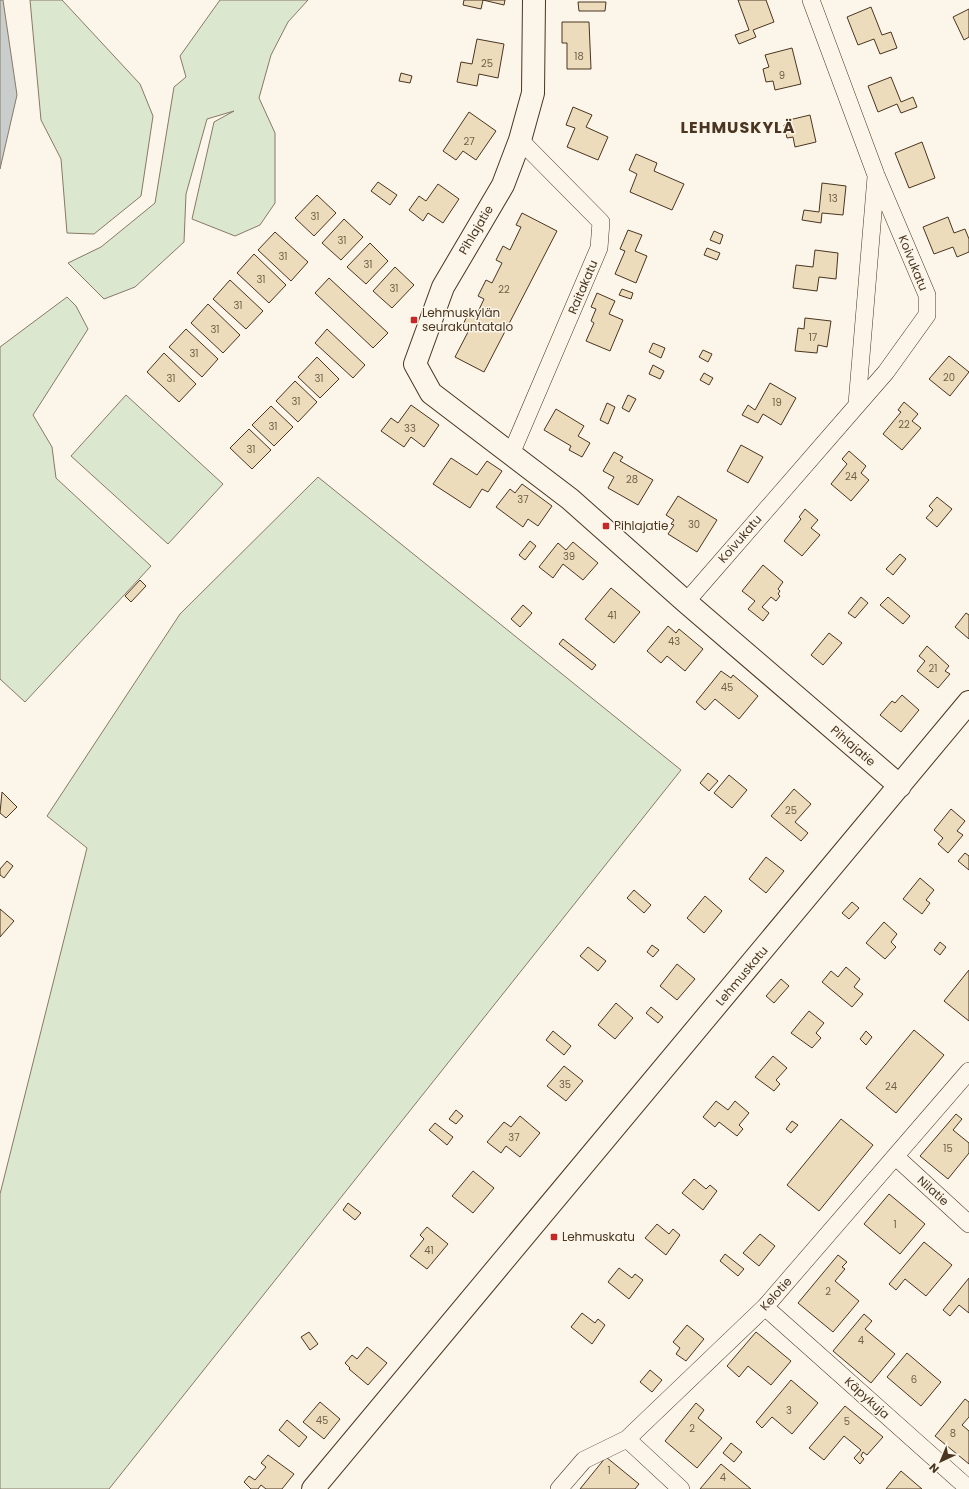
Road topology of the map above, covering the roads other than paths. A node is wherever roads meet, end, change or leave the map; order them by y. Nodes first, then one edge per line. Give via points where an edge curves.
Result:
1 (534, 0) edge
2 (811, 0) edge
3 (520, 140) junction
4 (876, 175) junction
5 (857, 404) junction
6 (510, 454) junction
7 (686, 602) junction
8 (969, 702) edge
9 (900, 786) junction
10 (969, 1072) edge
11 (896, 1157) junction
12 (969, 1224) edge
13 (765, 1307) junction
14 (627, 1439) junction
15 (313, 1489) edge
16 (559, 1489) edge
17 (681, 1489) edge
18 (969, 1489) edge

1 - 3 street, Pihlajatie via 533,93
2 - 4 street, Koivukatu
3 - 6 street, Raitakatu via 600,222 599,248
3 - 6 street, Pihlajatie via 503,185 442,287 415,364 430,393
4 - 5 street, Koivukatu
4 - 5 street, Koivukatu via 927,295 926,315 886,372
5 - 7 street, Koivukatu
6 - 7 street, Pihlajatie via 570,499
7 - 9 street, Pihlajatie
8 - 9 street, Lehmuskatu
9 - 15 street, Lehmuskatu
10 - 11 street, Kelotie
11 - 12 street, Nilatie
11 - 13 street, Kelotie
13 - 14 street, Kelotie
13 - 18 street, Käpykuja
14 - 16 street, Kelotie via 584,1460
14 - 17 street

